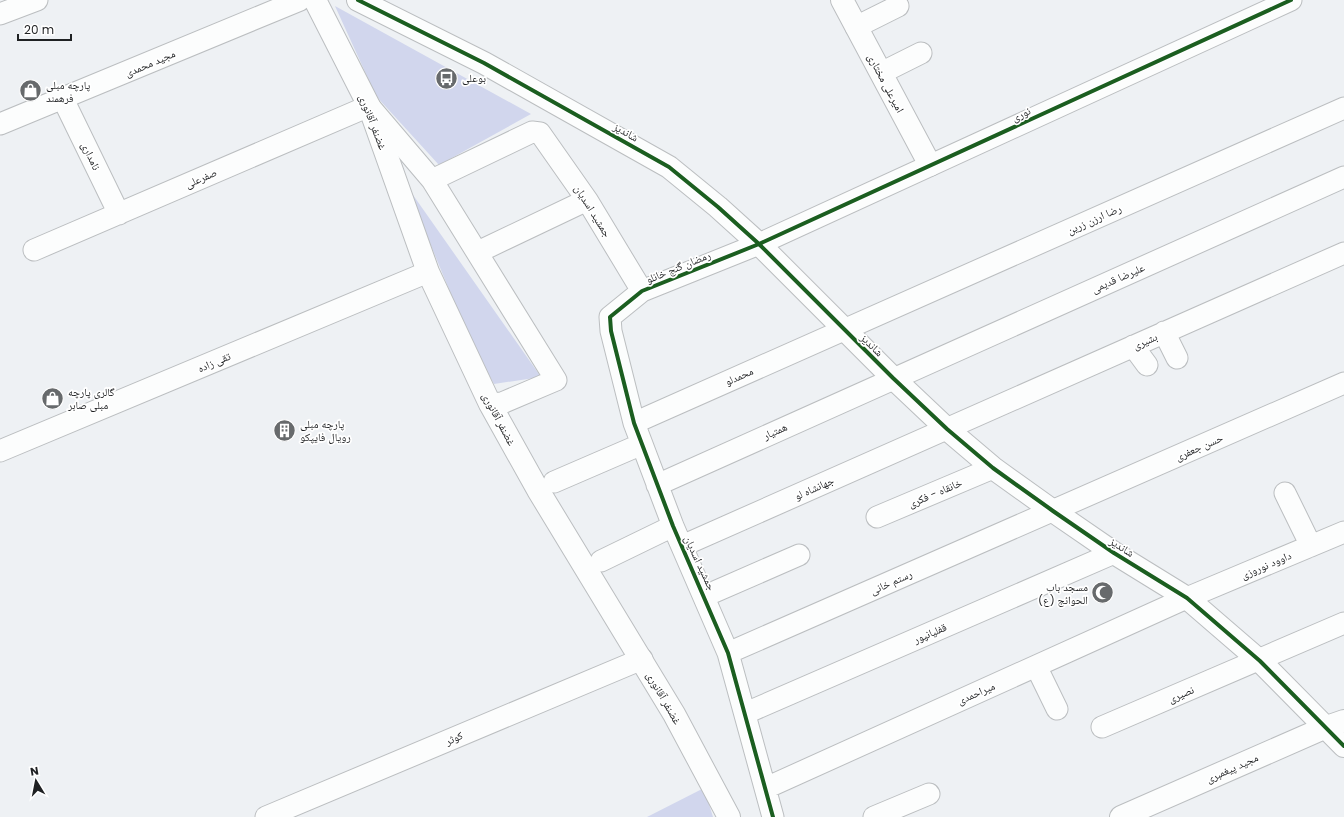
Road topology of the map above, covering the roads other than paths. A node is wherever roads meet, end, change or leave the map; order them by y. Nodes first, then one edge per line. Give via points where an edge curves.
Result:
1 (37, 0) edge
2 (300, 0) edge
3 (315, 0) edge
4 (358, 0) edge
5 (842, 0) edge
6 (1292, 0) edge
7 (898, 6) dead end
8 (0, 14) edge
9 (856, 27) junction
10 (921, 52) dead end
11 (881, 73) junction
12 (63, 99) junction
13 (368, 106) junction
14 (1344, 108) edge
15 (0, 124) edge
16 (930, 165) junction
17 (1344, 177) edge
18 (432, 180) junction
19 (587, 200) junction
20 (119, 214) junction
21 (759, 244) junction
22 (34, 250) dead end
23 (478, 252) junction
24 (1344, 253) edge
25 (428, 272) junction
26 (642, 291) junction
27 (610, 317) joint
28 (844, 330) junction
29 (1164, 332) junction
30 (1134, 346) junction
31 (1177, 358) dead end
32 (1147, 365) dead end
33 (893, 378) junction
34 (1344, 383) edge
35 (490, 404) junction
36 (634, 423) junction
37 (947, 429) junction
38 (642, 444) junction
39 (0, 451) edge
40 (993, 468) junction
41 (554, 482) dead end
42 (657, 485) junction
43 (1285, 493) dead end
44 (1053, 511) junction
45 (877, 517) dead end
46 (673, 526) junction
47 (1344, 532) edge
48 (682, 546) junction
49 (1311, 546) junction
50 (1114, 553) junction
51 (799, 555) dead end
52 (601, 561) dead end
53 (705, 596) junction
54 (1187, 598) junction
55 (1344, 623) edge
56 (728, 653) junction
57 (642, 659) junction
58 (1260, 661) junction
59 (1036, 666) junction
60 (1057, 709) dead end
61 (746, 713) junction
62 (1344, 721) edge
63 (1102, 727) dead end
64 (1324, 728) junction
65 (1344, 746) edge
66 (766, 788) junction
67 (929, 794) dead end
68 (266, 817) edge
69 (729, 817) edge
70 (773, 817) edge
71 (874, 817) edge
72 (1120, 817) edge

1 - 8 street
2 - 12 street, مجید محمدی
3 - 13 street, غضنفر آقانوری
4 - 21 street, شاندیز via 484,62 669,167
5 - 9 street, امیرعلی مختاری
6 - 16 street, نوری
7 - 9 street
9 - 11 street, امیرعلی مختاری
10 - 11 street
11 - 16 street, امیرعلی مختاری
12 - 15 street, مجید محمدی
12 - 20 street, نامداری
13 - 18 street
13 - 20 street, صفرعلی
13 - 25 street, غضنفر آقانوری
14 - 28 street, رضا ارزن زرین
16 - 21 street, نوری
17 - 33 street, علیرضا قدیمی
18 - 19 street, جمشید اسدیان via 532,132 540,133
18 - 23 street
19 - 23 street
19 - 26 street, جمشید اسدیان
20 - 22 street, صفرعلی
21 - 26 street, رمضان گنج خانلو
21 - 28 street, شاندیز
23 - 35 street via 556,380 502,403
24 - 29 street, بشیری
25 - 35 street, غضنفر آقانوری
25 - 39 street, تقی زاده
26 - 27 street, رمضان گنج خانلو
27 - 36 street, جمشید اسدیان via 611,331
28 - 33 street, شاندیز
28 - 36 street, محمدلو
29 - 30 street, بشیری
29 - 31 street
30 - 32 street
30 - 37 street, بشیری
33 - 37 street, شاندیز
33 - 42 street, همتیار
34 - 44 street, حسن جعفری
35 - 57 street, غضنفر آقانوری via 542,496
36 - 38 street, جمشید اسدیان
37 - 40 street, شاندیز
37 - 48 street, جهانشاه لو
38 - 41 street
38 - 42 street, جمشید اسدیان
40 - 44 street, شاندیز
40 - 45 street, خانقاه - فکری
42 - 46 street, جمشید اسدیان
43 - 49 street
44 - 50 street, شاندیز
44 - 56 street, رستم خانی
46 - 48 street, جمشید اسدیان
46 - 52 street
47 - 49 street, داوود نوروزی
48 - 53 street, جمشید اسدیان
49 - 54 street, داوود نوروزی
50 - 54 street, شاندیز
50 - 61 street, قفلیانپور
51 - 53 street
53 - 56 street, جمشید اسدیان
54 - 58 street, شاندیز
54 - 59 street, میراحمدی
55 - 58 street, نصیری
56 - 61 street, جمشید اسدیان
57 - 68 street, کوثر
57 - 69 street, غضنفر آقانوری
58 - 63 street, نصیری
58 - 64 street, شاندیز
59 - 60 street
59 - 66 street, میراحمدی
61 - 66 street, جمشید اسدیان
62 - 64 street, مجید پیغمبری
64 - 65 street, شاندیز
64 - 72 street, مجید پیغمبری
66 - 70 street, جمشید اسدیان
67 - 71 street

